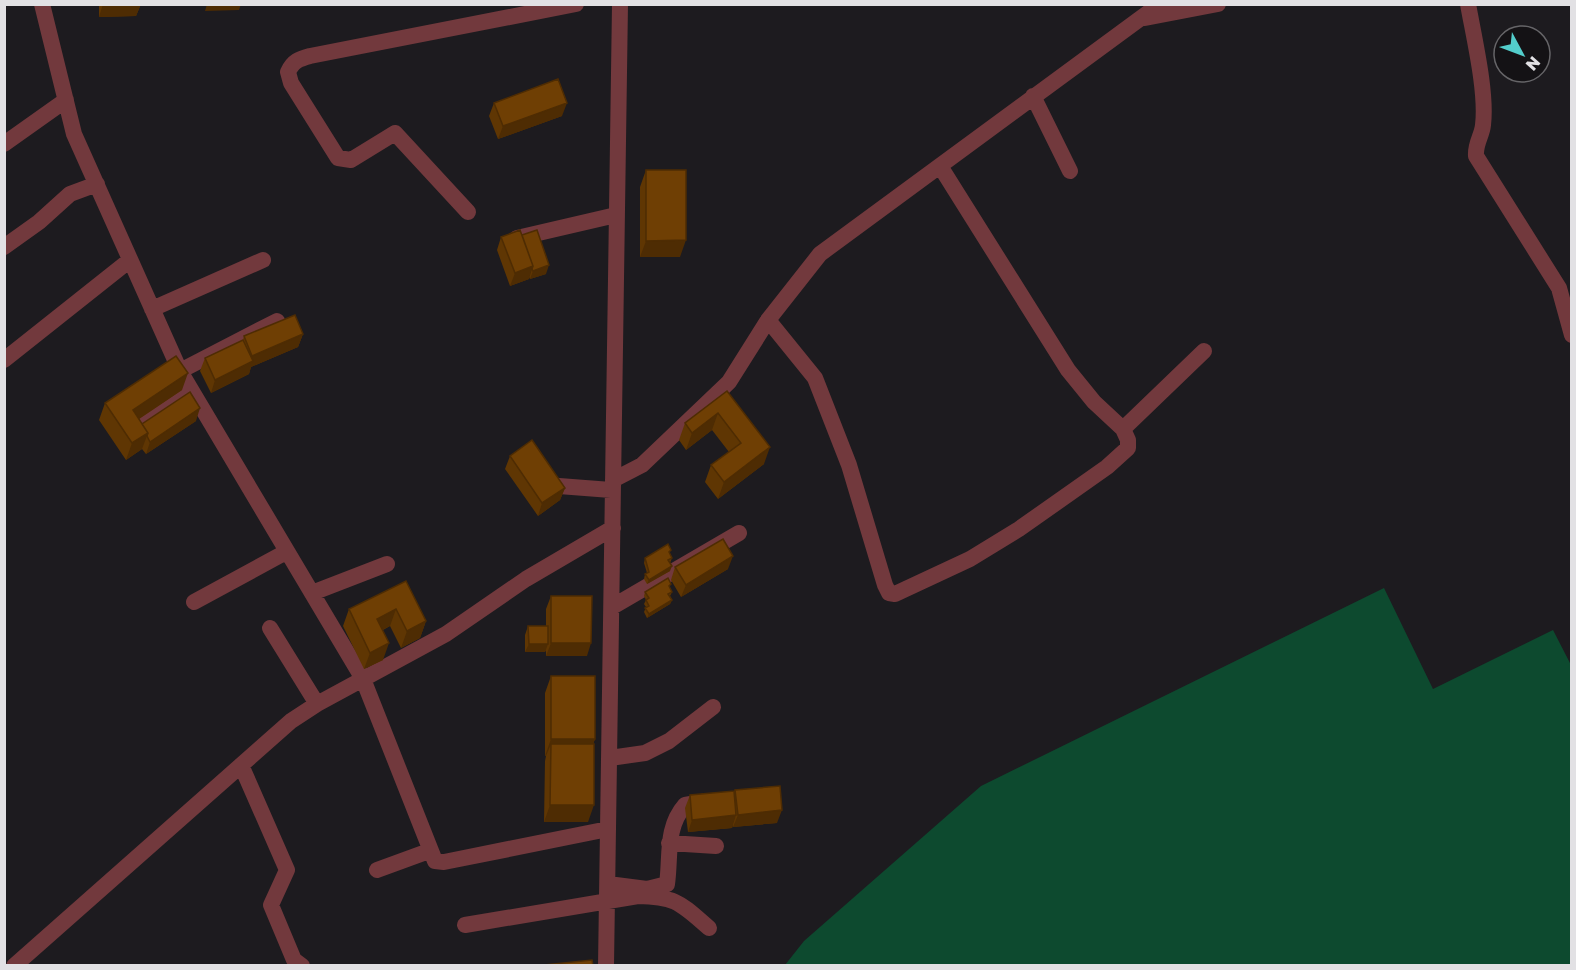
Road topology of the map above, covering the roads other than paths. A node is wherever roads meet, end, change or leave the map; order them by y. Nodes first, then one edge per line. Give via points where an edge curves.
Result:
1 (42, 4) edge
2 (576, 4) edge
3 (620, 4) edge
4 (1160, 4) edge
5 (1218, 4) edge
6 (1468, 4) edge
7 (1144, 18) junction
8 (1033, 96) junction
9 (66, 100) junction
10 (4, 144) edge
11 (940, 166) junction
12 (1070, 171) dead end
13 (97, 184) junction
14 (468, 212) dead end
15 (616, 215) junction
16 (501, 242) edge
17 (4, 247) edge
18 (130, 260) junction
19 (263, 260) dead end
20 (152, 309) junction
21 (768, 320) junction
22 (277, 321) edge
23 (1572, 336) edge
24 (1204, 351) dead end
25 (4, 360) edge
26 (180, 370) junction
27 (191, 390) junction
28 (136, 428) edge
29 (1123, 429) junction
30 (612, 485) junction
31 (559, 486) edge
32 (613, 528) junction
33 (739, 533) dead end
34 (286, 552) junction
35 (387, 564) dead end
36 (312, 593) junction
37 (194, 602) dead end
38 (612, 607) junction
39 (270, 628) dead end
40 (363, 679) junction
41 (317, 704) junction
42 (713, 707) dead end
43 (610, 758) junction
44 (241, 765) junction
45 (724, 796) edge
46 (608, 829) junction
47 (669, 843) junction
48 (716, 846) dead end
49 (429, 851) junction
50 (377, 870) dead end
51 (608, 892) junction
52 (465, 925) dead end
53 (709, 928) dead end
54 (14, 966) edge
55 (302, 966) edge
56 (606, 966) edge

1 - 9 street
2 - 14 street via 310,56 291,66 291,83 338,158 351,160 395,133
3 - 15 street
4 - 7 street
5 - 7 street
6 - 23 street via 1483,126 1476,156 1559,288
7 - 8 street
8 - 11 street
8 - 12 street
9 - 10 street
9 - 13 street via 74,134
11 - 21 street via 813,260
11 - 29 street via 1068,370
13 - 17 street via 70,194
13 - 18 street
15 - 16 street
15 - 30 street
18 - 20 street
18 - 25 street
19 - 20 street
20 - 26 street
21 - 29 street via 815,378 849,465 889,593 895,594 970,559 1019,529 1128,448
21 - 30 street via 729,382 642,465
22 - 26 street
24 - 29 street
26 - 27 street
27 - 28 street
27 - 34 street
30 - 31 street
30 - 32 street
32 - 38 street
32 - 40 street via 526,579 446,634
33 - 38 street
34 - 36 street
34 - 37 street
35 - 36 street
36 - 40 street
38 - 43 street
39 - 41 street
40 - 41 street
40 - 49 street
41 - 44 street
42 - 43 street via 669,741 645,753
43 - 46 street
44 - 54 street
44 - 55 street via 287,870 271,905 294,960
45 - 47 street via 685,805
46 - 49 street via 444,862 435,861
46 - 51 street
47 - 48 street
47 - 51 street via 667,884
49 - 50 street
51 - 52 street
51 - 53 street via 679,902
51 - 56 street

